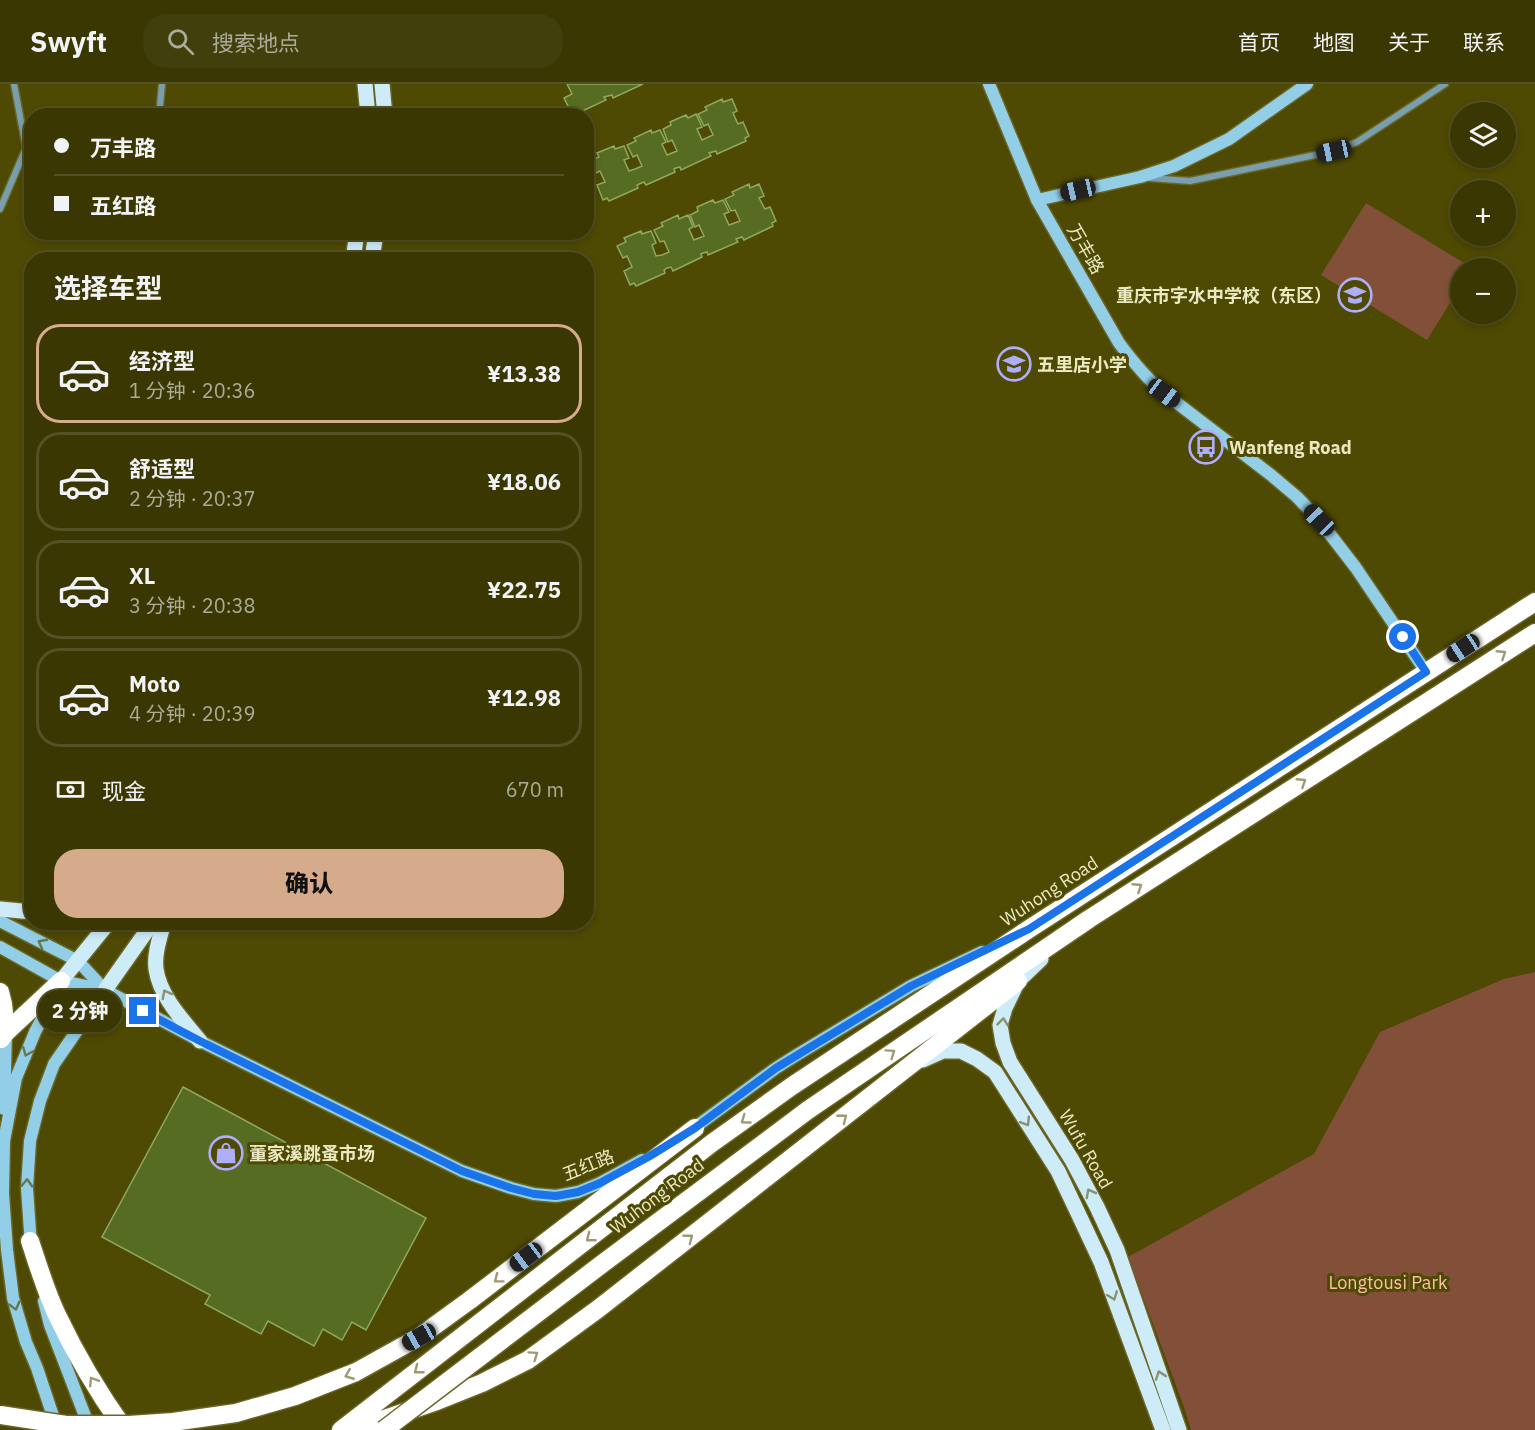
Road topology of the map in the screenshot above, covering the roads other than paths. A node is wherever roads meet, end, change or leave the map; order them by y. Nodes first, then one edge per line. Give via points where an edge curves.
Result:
1 (14, 84) edge
2 (162, 84) edge
3 (365, 84) edge
4 (382, 84) edge
5 (988, 84) edge
6 (1307, 84) edge
7 (1445, 84) edge
8 (160, 108) edge
9 (367, 108) edge
10 (384, 108) edge
11 (24, 137) edge
12 (24, 153) edge
13 (1140, 177) junction
14 (1037, 200) junction
15 (0, 209) edge
16 (1535, 602) edge
17 (1535, 633) edge
18 (1426, 672) junction
19 (0, 909) edge
20 (24, 911) edge
21 (1089, 918) junction
22 (0, 921) edge
23 (1029, 929) junction
24 (103, 930) edge
25 (147, 930) edge
26 (162, 930) edge
27 (0, 947) edge
28 (78, 962) junction
29 (61, 981) junction
30 (1018, 981) junction
31 (105, 990) junction
32 (0, 992) edge
33 (2, 1037) edge
34 (200, 1041) junction
35 (899, 1073) junction
36 (695, 1128) junction
37 (4, 1141) junction
38 (30, 1241) junction
39 (80, 1406) junction
40 (0, 1415) edge
41 (58, 1430) edge
42 (84, 1430) edge
43 (90, 1430) edge
44 (125, 1430) edge
45 (342, 1430) edge
46 (384, 1430) edge
47 (1163, 1430) edge
48 (1179, 1430) edge

1 - 11 street
2 - 8 street
3 - 9 main road
4 - 10 main road
5 - 14 main road, 万丰路
6 - 13 main road via 1229,139 1174,166
7 - 13 street via 1357,141 1334,151 1190,181
12 - 15 street
13 - 14 main road
14 - 18 main road, 万丰路 via 1134,363 1164,393 1271,475 1319,520
16 - 18 highway, Wuhong Road
21 -> 17 highway, Wuhong Road
18 - 23 highway, Wuhong Road
19 - 20 main road
21 - 30 main road, Wufu Road
46 -> 21 highway, Wuhong Road, bridge via 808,1110
28 -> 22 main road
23 - 36 main road, 五红路 via 911,986 776,1068
23 -> 45 highway, Wuhong Road via 792,1086
24 - 28 main road
25 - 31 main road
34 -> 26 main road via 161,987 156,953
27 - 29 main road
28 - 29 main road
28 - 31 main road
29 - 31 main road
29 - 33 highway
29 -> 37 main road via 16,1078
30 - 35 highway
48 -> 30 main road, Wufu Road via 1117,1250 1072,1160 1006,1053 1000,1025
31 - 34 main road, 五红路
38 -> 31 main road via 28,1165 40,1101 54,1064
32 - 33 highway
33 - 37 main road
34 - 36 main road, 五红路 via 462,1171 534,1194 556,1196 600,1183
45 -> 35 highway, bridge via 426,1405 528,1360
35 -> 47 main road, Wufu Road via 943,1052 961,1052 995,1072 1058,1171 1101,1262
36 -> 40 highway, bridge via 419,1337 356,1372 236,1413 173,1422 66,1425
37 -> 41 main road via 6,1250 13,1299
38 - 39 main road via 50,1325
44 -> 38 highway via 56,1314
39 - 42 main road
39 - 43 main road

